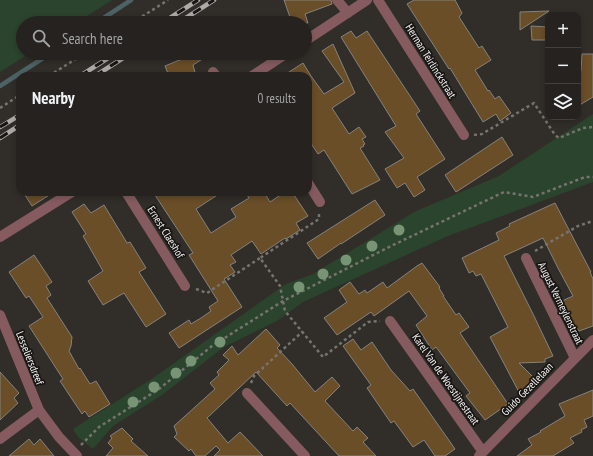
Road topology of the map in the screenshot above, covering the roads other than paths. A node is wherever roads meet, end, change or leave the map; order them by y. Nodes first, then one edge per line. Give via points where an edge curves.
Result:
1 (337, 0) edge
2 (367, 0) edge
3 (378, 0) edge
4 (348, 13) junction
5 (312, 36) edge
6 (276, 60) edge
7 (258, 72) edge
8 (464, 135) road end
9 (312, 189) edge
10 (66, 196) edge
11 (129, 196) edge
12 (320, 202) road end
13 (0, 237) edge
14 (526, 258) road end
15 (185, 286) road end
16 (0, 316) edge
17 (390, 321) road end
18 (593, 340) edge
19 (575, 358) junction
20 (247, 393) road end
21 (39, 410) junction
22 (0, 439) edge
23 (76, 454) edge
24 (481, 454) edge
25 (305, 456) edge

1 - 4 street
2 - 4 street
3 - 8 street, Herman Teirlinckstraat
4 - 5 street
6 - 7 street
9 - 12 street
10 - 13 street
11 - 15 street, Ernest Claeshof
14 - 19 street, August Vermeylenstraat
16 - 21 street, Lesseliersdreef
17 - 24 street, Karel Van de Woestijnestraat
18 - 19 street, Guido Gezellelaan
19 - 24 street, Guido Gezellelaan
20 - 25 street
21 - 22 street
21 - 23 street, Lesseliersdreef via 59,437

